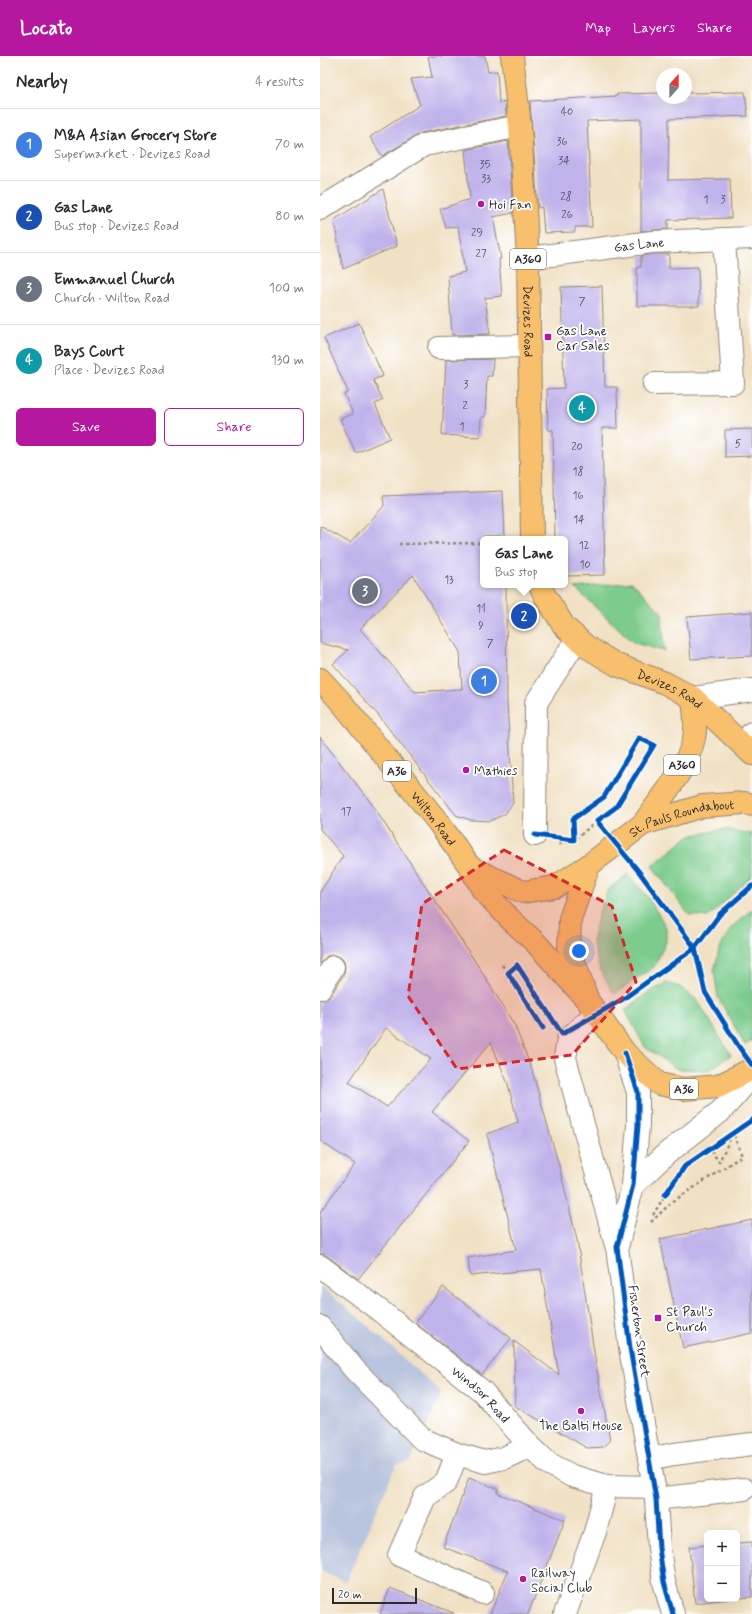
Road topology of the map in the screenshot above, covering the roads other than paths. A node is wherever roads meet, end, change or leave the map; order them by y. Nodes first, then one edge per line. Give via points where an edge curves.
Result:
1 (512, 56) edge
2 (520, 126) junction
3 (320, 209) edge
4 (752, 238) edge
5 (724, 239) junction
6 (528, 258) junction
7 (529, 346) junction
8 (440, 348) dead end
9 (654, 384) dead end
10 (532, 536) edge
11 (541, 588) edge
12 (577, 640) junction
13 (320, 679) edge
14 (752, 690) edge
15 (693, 698) junction
16 (751, 745) edge
17 (752, 805) edge
18 (643, 824) junction
19 (535, 835) road end
20 (589, 865) junction
21 (470, 867) junction
22 (333, 967) dead end
23 (320, 988) edge
24 (592, 1007) junction
25 (625, 1053) junction
26 (752, 1069) edge
27 (752, 1076) edge
28 (632, 1185) junction
29 (617, 1247) junction
30 (320, 1266) edge
31 (320, 1327) edge
32 (752, 1444) edge
33 (530, 1446) junction
34 (457, 1454) junction
35 (649, 1459) junction
36 (607, 1486) junction
37 (744, 1489) dead end
38 (655, 1493) junction
39 (483, 1593) dead end
40 (565, 1614) edge
41 (674, 1614) edge

1 - 2 main road, Devizes Road / A360
2 - 3 street via 424,144
2 - 6 main road, Devizes Road / A360
4 - 5 street, Gas Lane
5 - 6 street, Gas Lane via 652,242
5 - 9 street via 733,383
6 - 7 main road, Devizes Road / A360
7 - 8 street
7 - 10 main road, Devizes Road / A360
11 - 12 main road, Devizes Road via 564,626
12 - 15 main road, Devizes Road via 617,665 664,683
12 - 19 street via 536,703
13 - 21 main road, Wilton Road / A36 via 433,816
14 - 15 street
15 - 16 main road, Devizes Road
15 - 18 main road, A360 via 694,738 688,754 677,775
17 - 18 main road, St. Pauls Roundabout / A36 via 745,803 702,806
18 - 20 main road, St. Pauls Roundabout / A36
20 - 21 main road, Wilton Road / A36 via 554,887 523,892
20 - 24 main road, A36 via 570,919 569,948
21 - 24 main road, Wilton Road / A36 via 483,890 535,942
22 - 23 street
24 - 25 main road, A36
24 - 29 street, Fisherton Street via 568,1039 565,1058
25 - 26 main road, A36 via 660,1084 684,1089 718,1086
25 - 28 street, Fisherton Street via 638,1092 638,1125
27 - 28 street via 721,1111 666,1154
28 - 29 street, Fisherton Street
29 - 35 street, Fisherton Street via 630,1348
30 - 33 street, Windsor Road via 482,1391
31 - 34 street via 354,1369 422,1439
32 - 35 street
33 - 34 street via 504,1458 485,1462
33 - 36 street, Windsor Road via 559,1470
34 - 39 street via 446,1482 425,1497 399,1555
35 - 38 street, Fisherton Street
36 - 38 street, Windsor Road
36 - 40 street via 595,1532
37 - 38 street, Windsor Road
38 - 41 street, Fisherton Street via 664,1582

